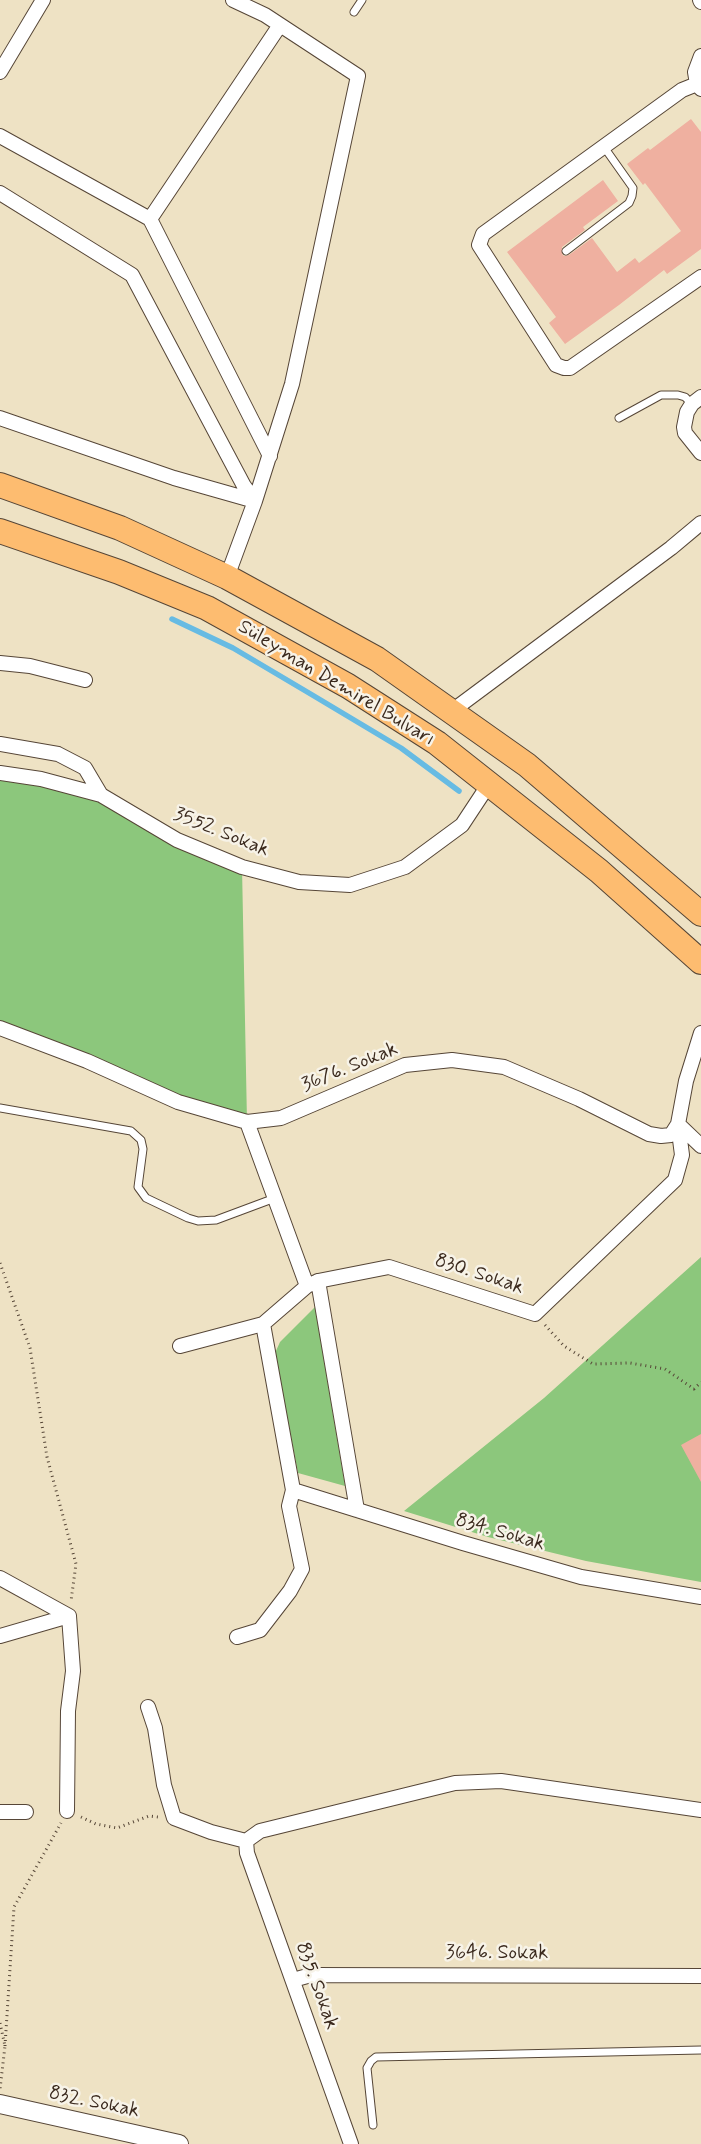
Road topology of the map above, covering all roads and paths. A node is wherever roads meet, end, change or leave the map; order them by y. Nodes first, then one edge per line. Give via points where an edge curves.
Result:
1 (43, 0) edge
2 (233, 0) edge
3 (362, 0) edge
4 (354, 12) dead end
5 (280, 25) junction
6 (701, 56) edge
7 (0, 72) edge
8 (699, 87) edge
9 (0, 136) edge
10 (604, 147) junction
11 (0, 193) edge
12 (150, 219) junction
13 (566, 251) dead end
14 (701, 277) edge
15 (697, 400) edge
16 (0, 418) edge
17 (619, 418) dead end
18 (701, 453) edge
19 (270, 456) junction
20 (0, 485) edge
21 (255, 501) junction
22 (701, 523) edge
23 (0, 531) edge
24 (227, 577) junction
25 (0, 663) edge
26 (85, 680) dead end
27 (452, 711) junction
28 (0, 744) edge
29 (0, 773) edge
30 (489, 784) junction
31 (101, 795) junction
32 (701, 914) edge
33 (701, 962) edge
34 (0, 1028) edge
35 (701, 1033) edge
36 (0, 1108) edge
37 (247, 1122) junction
38 (678, 1124) junction
39 (701, 1146) edge
40 (275, 1198) junction
41 (0, 1263) edge
42 (312, 1284) junction
43 (535, 1314) junction
44 (263, 1324) junction
45 (180, 1346) dead end
46 (701, 1382) edge
47 (293, 1490) junction
48 (357, 1510) junction
49 (0, 1578) edge
50 (701, 1596) edge
51 (69, 1616) junction
52 (0, 1636) edge
53 (237, 1637) dead end
54 (148, 1707) dead end
55 (701, 1810) edge
56 (68, 1811) junction
57 (0, 1812) edge
58 (26, 1812) dead end
59 (174, 1818) junction
60 (246, 1841) junction
61 (701, 1976) edge
62 (293, 1980) junction
63 (0, 2023) edge
64 (5, 2046) junction
65 (701, 2050) edge
66 (0, 2090) edge
67 (0, 2104) edge
68 (373, 2125) dead end
69 (180, 2144) edge
70 (350, 2144) edge

1 - 7 street
2 - 5 street
3 - 4 lane
5 - 12 street
5 - 19 street via 358,76 292,384
6 - 8 street via 695,72
8 - 10 street via 682,90
9 - 12 street
10 - 13 lane via 633,188 632,196 629,203
10 - 14 street via 480,240 480,249 556,365 570,368
11 - 21 street via 132,276
12 - 19 street
15 - 17 lane via 662,395
15 - 18 street via 684,420 685,433
16 - 21 street via 174,478
19 - 21 street
20 - 24 highway, Süleyman Demirel Bulvarı via 120,528
21 - 24 street
22 - 27 street
23 - 30 highway, Süleyman Demirel Bulvarı via 119,572 207,608 348,686 437,743
24 - 27 highway, Süleyman Demirel Bulvarı via 377,659
25 - 26 street via 30,666
27 - 32 highway, Süleyman Demirel Bulvarı via 526,765
28 - 31 street via 58,754 86,768
29 - 31 street, 3552. Sokak via 41,779
30 - 31 street, 3552. Sokak via 462,825 405,867 350,885 300,882 242,868 176,840
30 - 33 highway, Süleyman Demirel Bulvarı via 599,871
34 - 37 street, 3676. Sokak via 87,1060 178,1102
35 - 38 street via 686,1081
36 - 40 lane via 131,1131 143,1149 138,1188 146,1198 188,1218 216,1220
37 - 38 street, 3676. Sokak via 281,1118 405,1065 452,1060 504,1067 649,1134 671,1134
37 - 40 street
38 - 39 street
38 - 43 street, 830. Sokak via 682,1155 675,1180
40 - 42 street
41 - 51 path via 30,1348 47,1457 76,1564
42 - 43 street, 830. Sokak via 389,1267
42 - 44 street, 830. Sokak
42 - 48 street
43 - 46 path via 564,1346 593,1364 630,1363 665,1369 694,1389
44 - 45 street, 830. Sokak
44 - 47 street
47 - 48 street, 834. Sokak
47 - 53 street via 289,1506 302,1569 290,1591 260,1630
48 - 50 street, 834. Sokak via 581,1577
49 - 51 street
51 - 52 street
51 - 56 street via 73,1671 68,1711
54 - 59 street
55 - 60 street via 501,1781 455,1783 260,1831
56 - 59 path via 96,1824 117,1828 149,1816
56 - 64 path via 14,1907
57 - 58 street
59 - 60 street
60 - 62 street, 835. Sokak via 247,1853
61 - 62 street, 3646. Sokak via 311,1974
62 - 70 street, 835. Sokak
63 - 64 path
64 - 66 path
65 - 68 lane via 376,2057 367,2068
67 - 69 street, 832. Sokak

